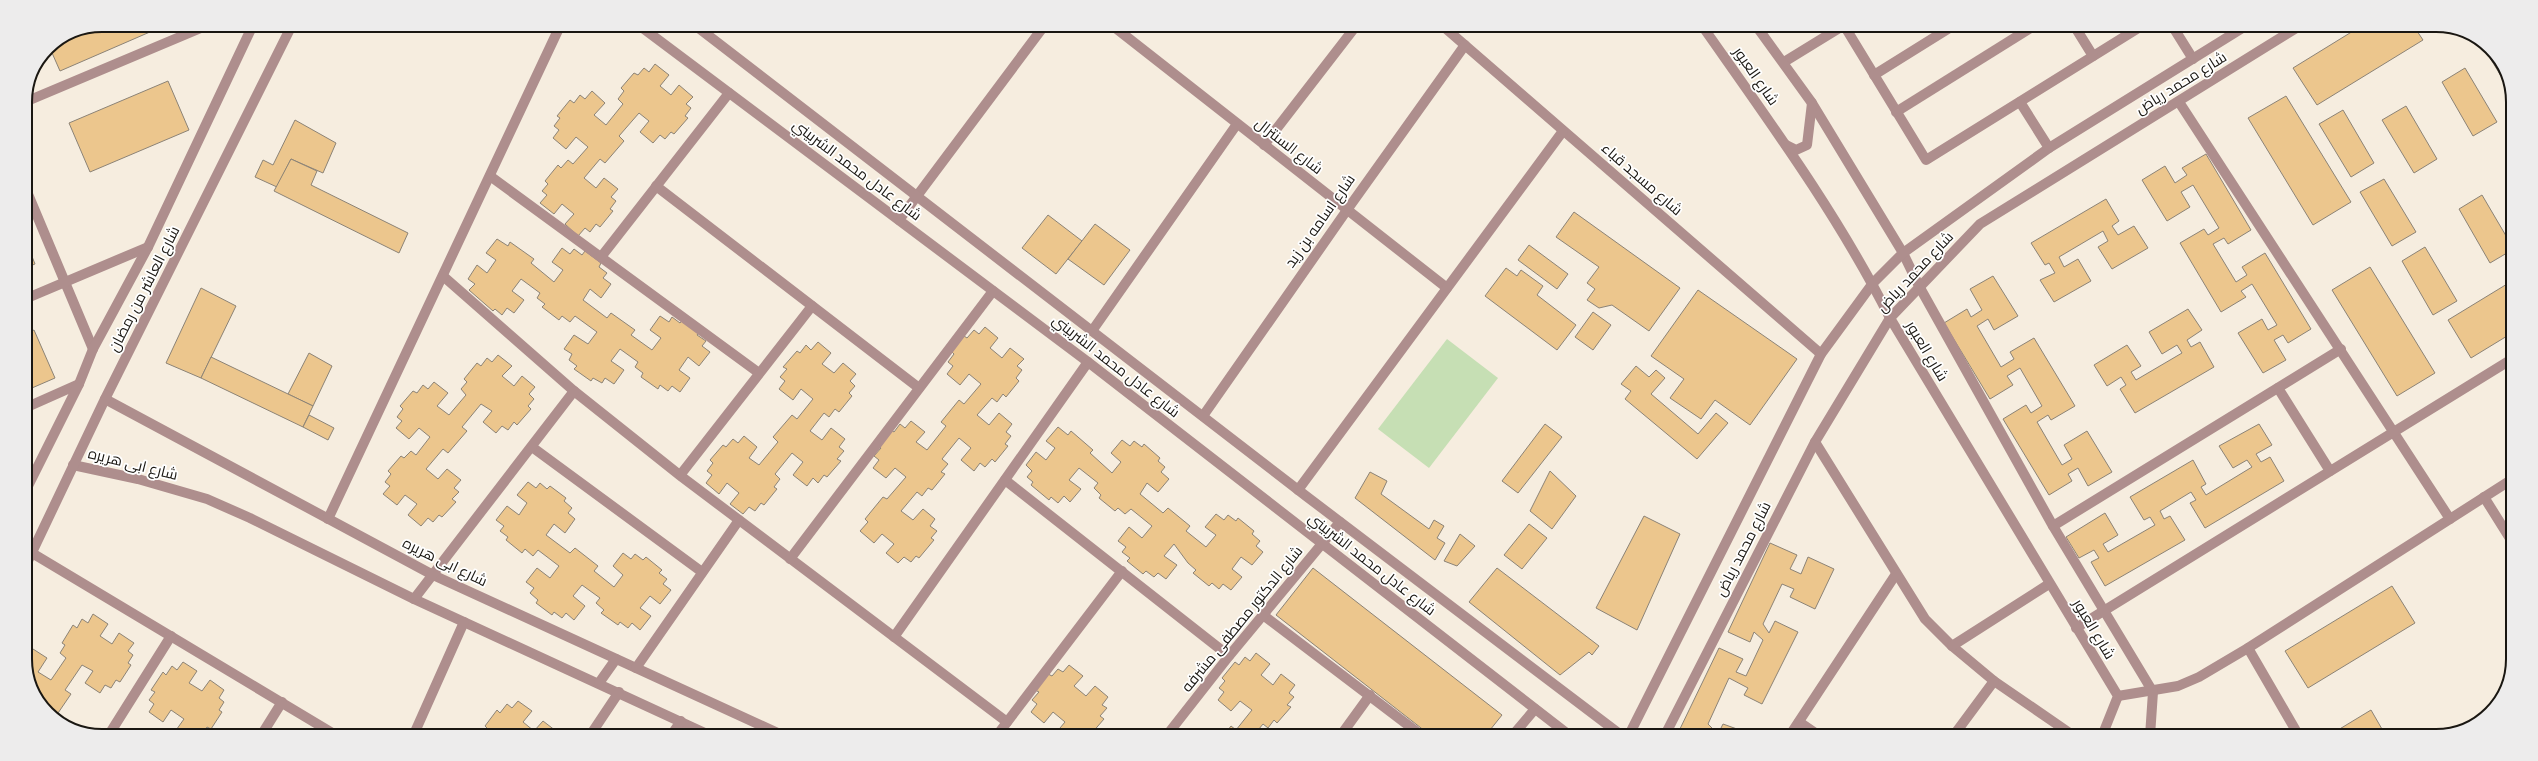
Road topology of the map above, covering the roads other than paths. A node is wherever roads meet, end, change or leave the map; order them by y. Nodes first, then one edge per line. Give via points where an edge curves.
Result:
1 (191, 32) edge
2 (250, 32) edge
3 (288, 32) edge
4 (557, 32) edge
5 (648, 32) edge
6 (704, 32) edge
7 (1040, 32) edge
8 (1121, 32) edge
9 (1351, 32) edge
10 (1451, 32) edge
11 (1707, 32) edge
12 (1761, 32) edge
13 (1833, 32) edge
14 (1848, 32) edge
15 (1943, 32) edge
16 (2024, 32) edge
17 (2078, 32) edge
18 (2132, 32) edge
19 (2176, 32) edge
20 (2236, 32) edge
21 (2292, 32) edge
22 (1465, 45) junction
23 (2093, 56) junction
24 (2193, 59) junction
25 (1784, 62) junction
26 (1874, 75) junction
27 (729, 93) junction
28 (32, 99) edge
29 (2020, 102) junction
30 (2179, 102) junction
31 (1812, 103) junction
32 (1896, 112) junction
33 (1237, 124) junction
34 (1563, 131) junction
35 (1264, 145) junction
36 (1786, 145) junction
37 (2049, 148) junction
38 (490, 176) junction
39 (656, 186) junction
40 (917, 196) junction
41 (32, 203) edge
42 (1347, 210) junction
43 (899, 220) junction
44 (148, 247) junction
45 (1903, 253) junction
46 (601, 257) junction
47 (443, 276) junction
48 (66, 282) junction
49 (1872, 283) junction
50 (1919, 286) junction
51 (1447, 288) junction
52 (993, 291) junction
53 (32, 296) edge
54 (812, 306) junction
55 (1890, 318) junction
56 (1092, 331) junction
57 (93, 349) junction
58 (2341, 349) junction
59 (1820, 354) junction
60 (1088, 362) junction
61 (2506, 363) edge
62 (759, 373) junction
63 (79, 384) junction
64 (920, 388) junction
65 (2278, 388) junction
66 (574, 391) junction
67 (105, 399) junction
68 (32, 405) edge
69 (1203, 416) junction
70 (2394, 431) junction
71 (1815, 442) junction
72 (532, 447) junction
73 (73, 465) junction
74 (2330, 471) junction
75 (681, 474) junction
76 (32, 478) edge
77 (1005, 480) junction
78 (2506, 483) edge
79 (1298, 490) junction
80 (2484, 497) junction
81 (328, 519) junction
82 (2450, 519) junction
83 (739, 520) junction
84 (1340, 522) junction
85 (2053, 526) junction
86 (2506, 532) edge
87 (1322, 544) junction
88 (32, 553) joint
89 (790, 558) junction
90 (1122, 571) junction
91 (702, 572) junction
92 (1896, 574) junction
93 (433, 575) junction
94 (2049, 584) junction
95 (414, 600) junction
96 (2104, 610) junction
97 (1263, 615) junction
98 (464, 622) junction
99 (2076, 628) junction
100 (171, 636) junction
101 (894, 637) junction
102 (1952, 646) junction
103 (2248, 648) junction
104 (1229, 656) junction
105 (616, 659) junction
106 (636, 668) junction
107 (1994, 681) junction
108 (599, 683) junction
109 (619, 692) junction
110 (2153, 692) junction
111 (1370, 695) junction
112 (2118, 696) junction
113 (282, 702) junction
114 (1535, 708) junction
115 (681, 721) junction
116 (1007, 722) junction
117 (1799, 722) junction
118 (113, 729) edge
119 (265, 729) edge
120 (326, 729) edge
121 (416, 729) edge
122 (594, 729) edge
123 (675, 729) edge
124 (697, 729) edge
125 (769, 729) edge
126 (1002, 729) edge
127 (1172, 729) edge
128 (1345, 729) edge
129 (1413, 729) edge
130 (1518, 729) edge
131 (1561, 729) edge
132 (1613, 729) edge
133 (1632, 729) edge
134 (1668, 729) edge
135 (1794, 729) edge
136 (1809, 729) edge
137 (1958, 729) edge
138 (2064, 729) edge
139 (2105, 729) edge
140 (2150, 729) edge
141 (2295, 729) edge

1 - 28 street
2 - 44 street, شارع العاشر من رمضان
3 - 67 street, شارع العاشر من رمضان
4 - 38 street
5 - 27 street, شارع عادل محمد الشربيني
6 - 40 street, شارع عادل محمد الشربيني
7 - 40 street
8 - 33 street, شارع السنترال
9 - 35 street
10 - 22 street, شارع مسجد قباء
11 - 36 street, شارع العبور
12 - 25 street, شارع العبور
13 - 25 street
14 - 26 street
15 - 26 street
16 - 32 street
17 - 23 street
18 - 23 street
19 - 24 street
20 - 24 street, شارع محمد رياض
21 - 30 street, شارع محمد رياض
22 - 34 street, شارع مسجد قباء
22 - 42 street, شارع اسامه بن زيد
23 - 29 street
24 - 37 street, شارع محمد رياض
25 - 31 street, شارع العبور
26 - 32 street
27 - 39 street
27 - 43 street, شارع عادل محمد الشربيني
29 - 32 street via 1926,160
29 - 37 street
30 - 50 street, شارع محمد رياض via 1980,224
30 - 58 street
31 - 36 street via 1806,145 1796,150
31 - 45 street, شارع العبور
33 - 35 street, شارع السنترال
33 - 56 street
34 - 51 street
34 - 59 street, شارع مسجد قباء
35 - 42 street, شارع السنترال
36 - 49 street, شارع العبور
37 - 45 street, شارع محمد رياض
38 - 46 street
38 - 47 street
39 - 46 street
39 - 54 street
40 - 43 street
40 - 56 street, شارع عادل محمد الشربيني
41 - 48 street
42 - 51 street, شارع السنترال
42 - 69 street, شارع اسامه بن زيد
43 - 52 street, شارع عادل محمد الشربيني
44 - 48 street
44 - 57 street, شارع العاشر من رمضان
45 - 49 street, شارع محمد رياض
45 - 50 street, شارع العبور
46 - 62 street
47 - 66 street
47 - 81 street
48 - 53 street
48 - 57 street
49 - 55 street, شارع العبور
49 - 59 street, شارع محمد رياض
50 - 55 street, شارع محمد رياض
50 - 85 street, شارع العبور
51 - 79 street
52 - 60 street, شارع عادل محمد الشربيني
52 - 64 street
54 - 62 street
54 - 64 street
55 - 71 street, شارع محمد رياض
55 - 94 street, شارع العبور
56 - 69 street, شارع عادل محمد الشربيني
57 - 63 street, شارع العاشر من رمضان
58 - 65 street
58 - 70 street
59 - 133 street, شارع محمد رياض
60 - 77 street
60 - 87 street, شارع عادل محمد الشربيني
61 - 70 street
62 - 75 street
63 - 68 street
63 - 76 street, شارع العاشر من رمضان
64 - 89 street
65 - 74 street
65 - 85 street
66 - 72 street
66 - 75 street
67 - 73 street, شارع العاشر من رمضان
67 - 81 street, شارع ابى هريره
69 - 79 street, شارع عادل محمد الشربيني
70 - 74 street
70 - 82 street
71 - 92 street
71 - 134 street, شارع محمد رياض
72 - 91 street
72 - 93 street
73 - 88 street, شارع العاشر من رمضان
73 - 95 street, شارع ابى هريره via 138,479 207,499
74 - 96 street
75 - 83 street
77 - 90 street
77 - 101 street
78 - 80 street
79 - 84 street, شارع عادل محمد الشربيني
80 - 82 street
80 - 86 street
81 - 93 street, شارع ابى هريره
82 - 103 street
83 - 89 street
83 - 91 street
84 - 87 street, شارع الدكتور مصطفى مشرفه
84 - 132 street, شارع عادل محمد الشربيني
85 - 96 street, شارع العبور
87 - 97 street, شارع الدكتور مصطفى مشرفه
87 - 114 street, شارع عادل محمد الشربيني
88 - 100 street
89 - 101 street
90 - 104 street
90 - 116 street
91 - 106 street
92 - 102 street via 1925,619
92 - 117 street
93 - 95 street
93 - 105 street, شارع ابى هريره
94 - 99 street, شارع العبور
94 - 102 street
95 - 98 street, شارع ابى هريره
96 - 99 street
96 - 110 street, شارع العبور
97 - 104 street, شارع الدكتور مصطفى مشرفه
97 - 111 street
98 - 108 street, شارع ابى هريره
98 - 121 street
99 - 112 street, شارع العبور
100 - 113 street
100 - 118 street
101 - 116 street
102 - 107 street
103 - 110 street via 2199,677 2178,686
103 - 141 street
104 - 127 street, شارع الدكتور مصطفى مشرفه
105 - 106 street, شارع ابى هريره
105 - 108 street
106 - 125 street, شارع ابى هريره
107 - 137 street
107 - 138 street
108 - 109 street, شارع ابى هريره
109 - 115 street, شارع ابى هريره
109 - 122 street
110 - 112 street
110 - 140 street
111 - 128 street
111 - 129 street
112 - 139 street
113 - 119 street
113 - 120 street
114 - 130 street
114 - 131 street, شارع عادل محمد الشربيني
115 - 123 street
115 - 124 street, شارع ابى هريره
116 - 126 street
117 - 135 street
117 - 136 street

